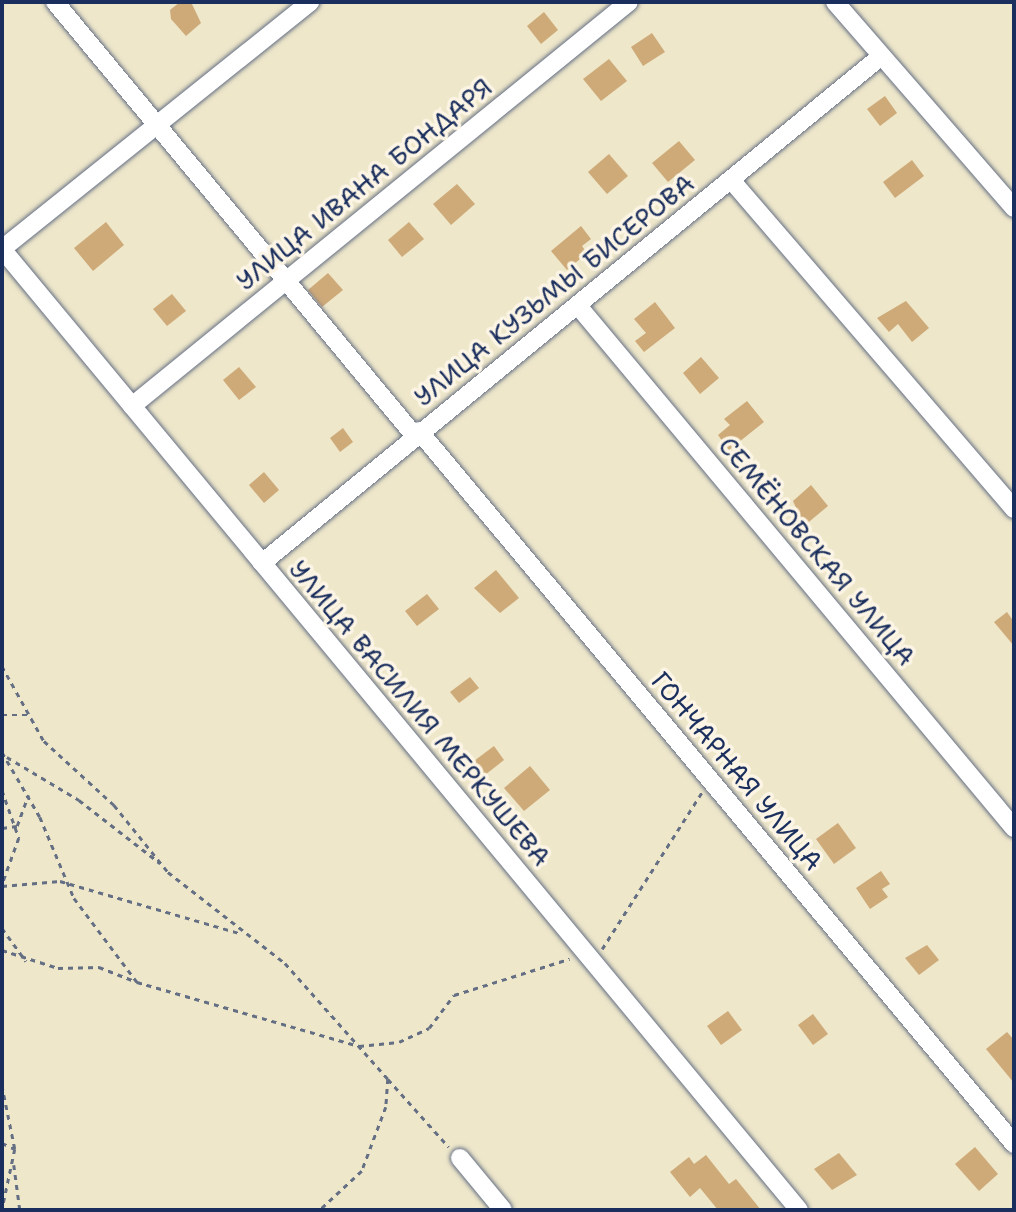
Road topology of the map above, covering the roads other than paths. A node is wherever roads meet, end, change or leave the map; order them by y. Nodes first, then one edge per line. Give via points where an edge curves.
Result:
1 (55, 2) edge
2 (310, 2) edge
3 (629, 2) edge
4 (835, 2) edge
5 (879, 58) junction
6 (156, 125) junction
7 (732, 180) junction
8 (1014, 208) edge
9 (2, 249) edge
10 (285, 281) junction
11 (579, 307) junction
12 (132, 406) junction
13 (416, 433) junction
14 (1014, 509) edge
15 (262, 563) junction
16 (1014, 828) edge
17 (1014, 1144) edge
18 (460, 1158) road end
19 (503, 1210) edge
20 (799, 1210) edge

1 - 6 street, ГОНЧАРНАЯ УЛИЦА
2 - 6 street
3 - 10 street, УЛИЦА ИВАНА БОНДАРЯ
4 - 5 street
5 - 7 street, УЛИЦА КУЗЬМЫ БИСЕРОВА
5 - 8 street
6 - 9 street
6 - 10 street, ГОНЧАРНАЯ УЛИЦА
7 - 11 street, УЛИЦА КУЗЬМЫ БИСЕРОВА
7 - 14 street
9 - 12 street, УЛИЦА ВАСИЛИЯ МЕРКУШЕВА
10 - 12 street, УЛИЦА ИВАНА БОНДАРЯ
10 - 13 street, ГОНЧАРНАЯ УЛИЦА
11 - 13 street, УЛИЦА КУЗЬМЫ БИСЕРОВА
11 - 16 street, СЕМЁНОВСКАЯ УЛИЦА
12 - 15 street, УЛИЦА ВАСИЛИЯ МЕРКУШЕВА
13 - 15 street, УЛИЦА КУЗЬМЫ БИСЕРОВА
13 - 17 street, ГОНЧАРНАЯ УЛИЦА
15 - 20 street, УЛИЦА ВАСИЛИЯ МЕРКУШЕВА
18 - 19 street

